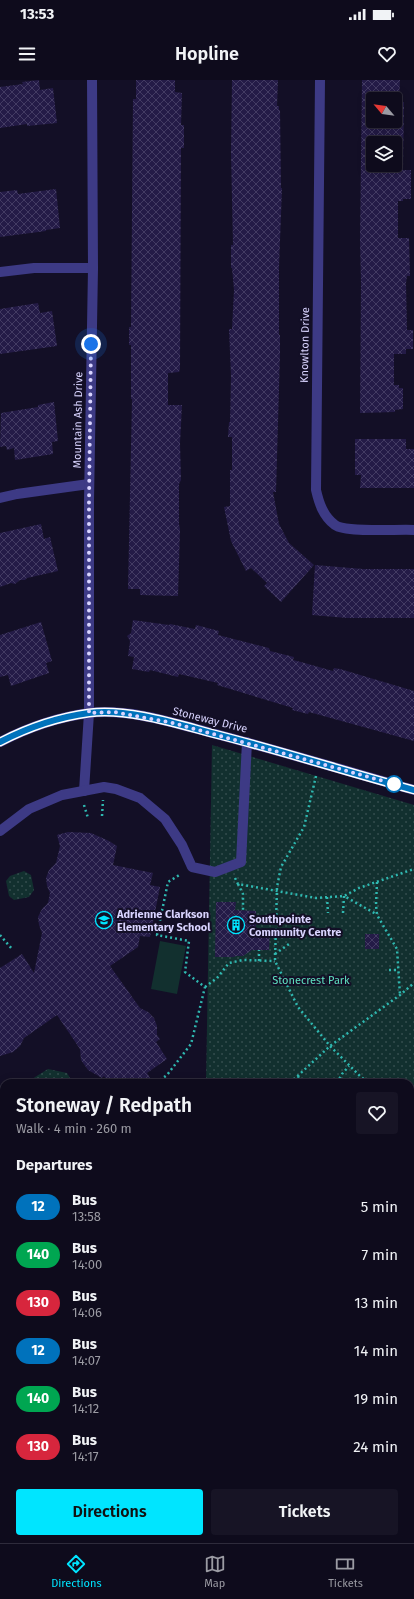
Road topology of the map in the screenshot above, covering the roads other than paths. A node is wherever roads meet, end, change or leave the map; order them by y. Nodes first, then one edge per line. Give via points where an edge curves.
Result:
1 (92, 80) edge
2 (320, 80) edge
3 (93, 268) junction
4 (0, 272) edge
5 (89, 484) junction
6 (0, 498) edge
7 (414, 530) edge
8 (89, 713) junction
9 (0, 742) edge
10 (247, 742) junction
11 (414, 790) edge
12 (84, 791) junction
13 (0, 831) edge

1 - 3 street, Mountain Ash Drive
2 - 7 street, Knowlton Drive via 317,495 323,512 335,525 357,529
3 - 4 street via 34,268
3 - 5 street, Mountain Ash Drive
5 - 6 street
5 - 8 street, Mountain Ash Drive
8 - 9 street, Stoneway Drive via 18,733
8 - 10 street, Stoneway Drive via 114,712 146,717
8 - 12 street, Mountain Ash Drive
10 - 11 street, Stoneway Drive
10 - 12 street via 241,862 214,872 192,867 182,845 165,819 140,798 104,787
12 - 13 street via 62,795 29,809

